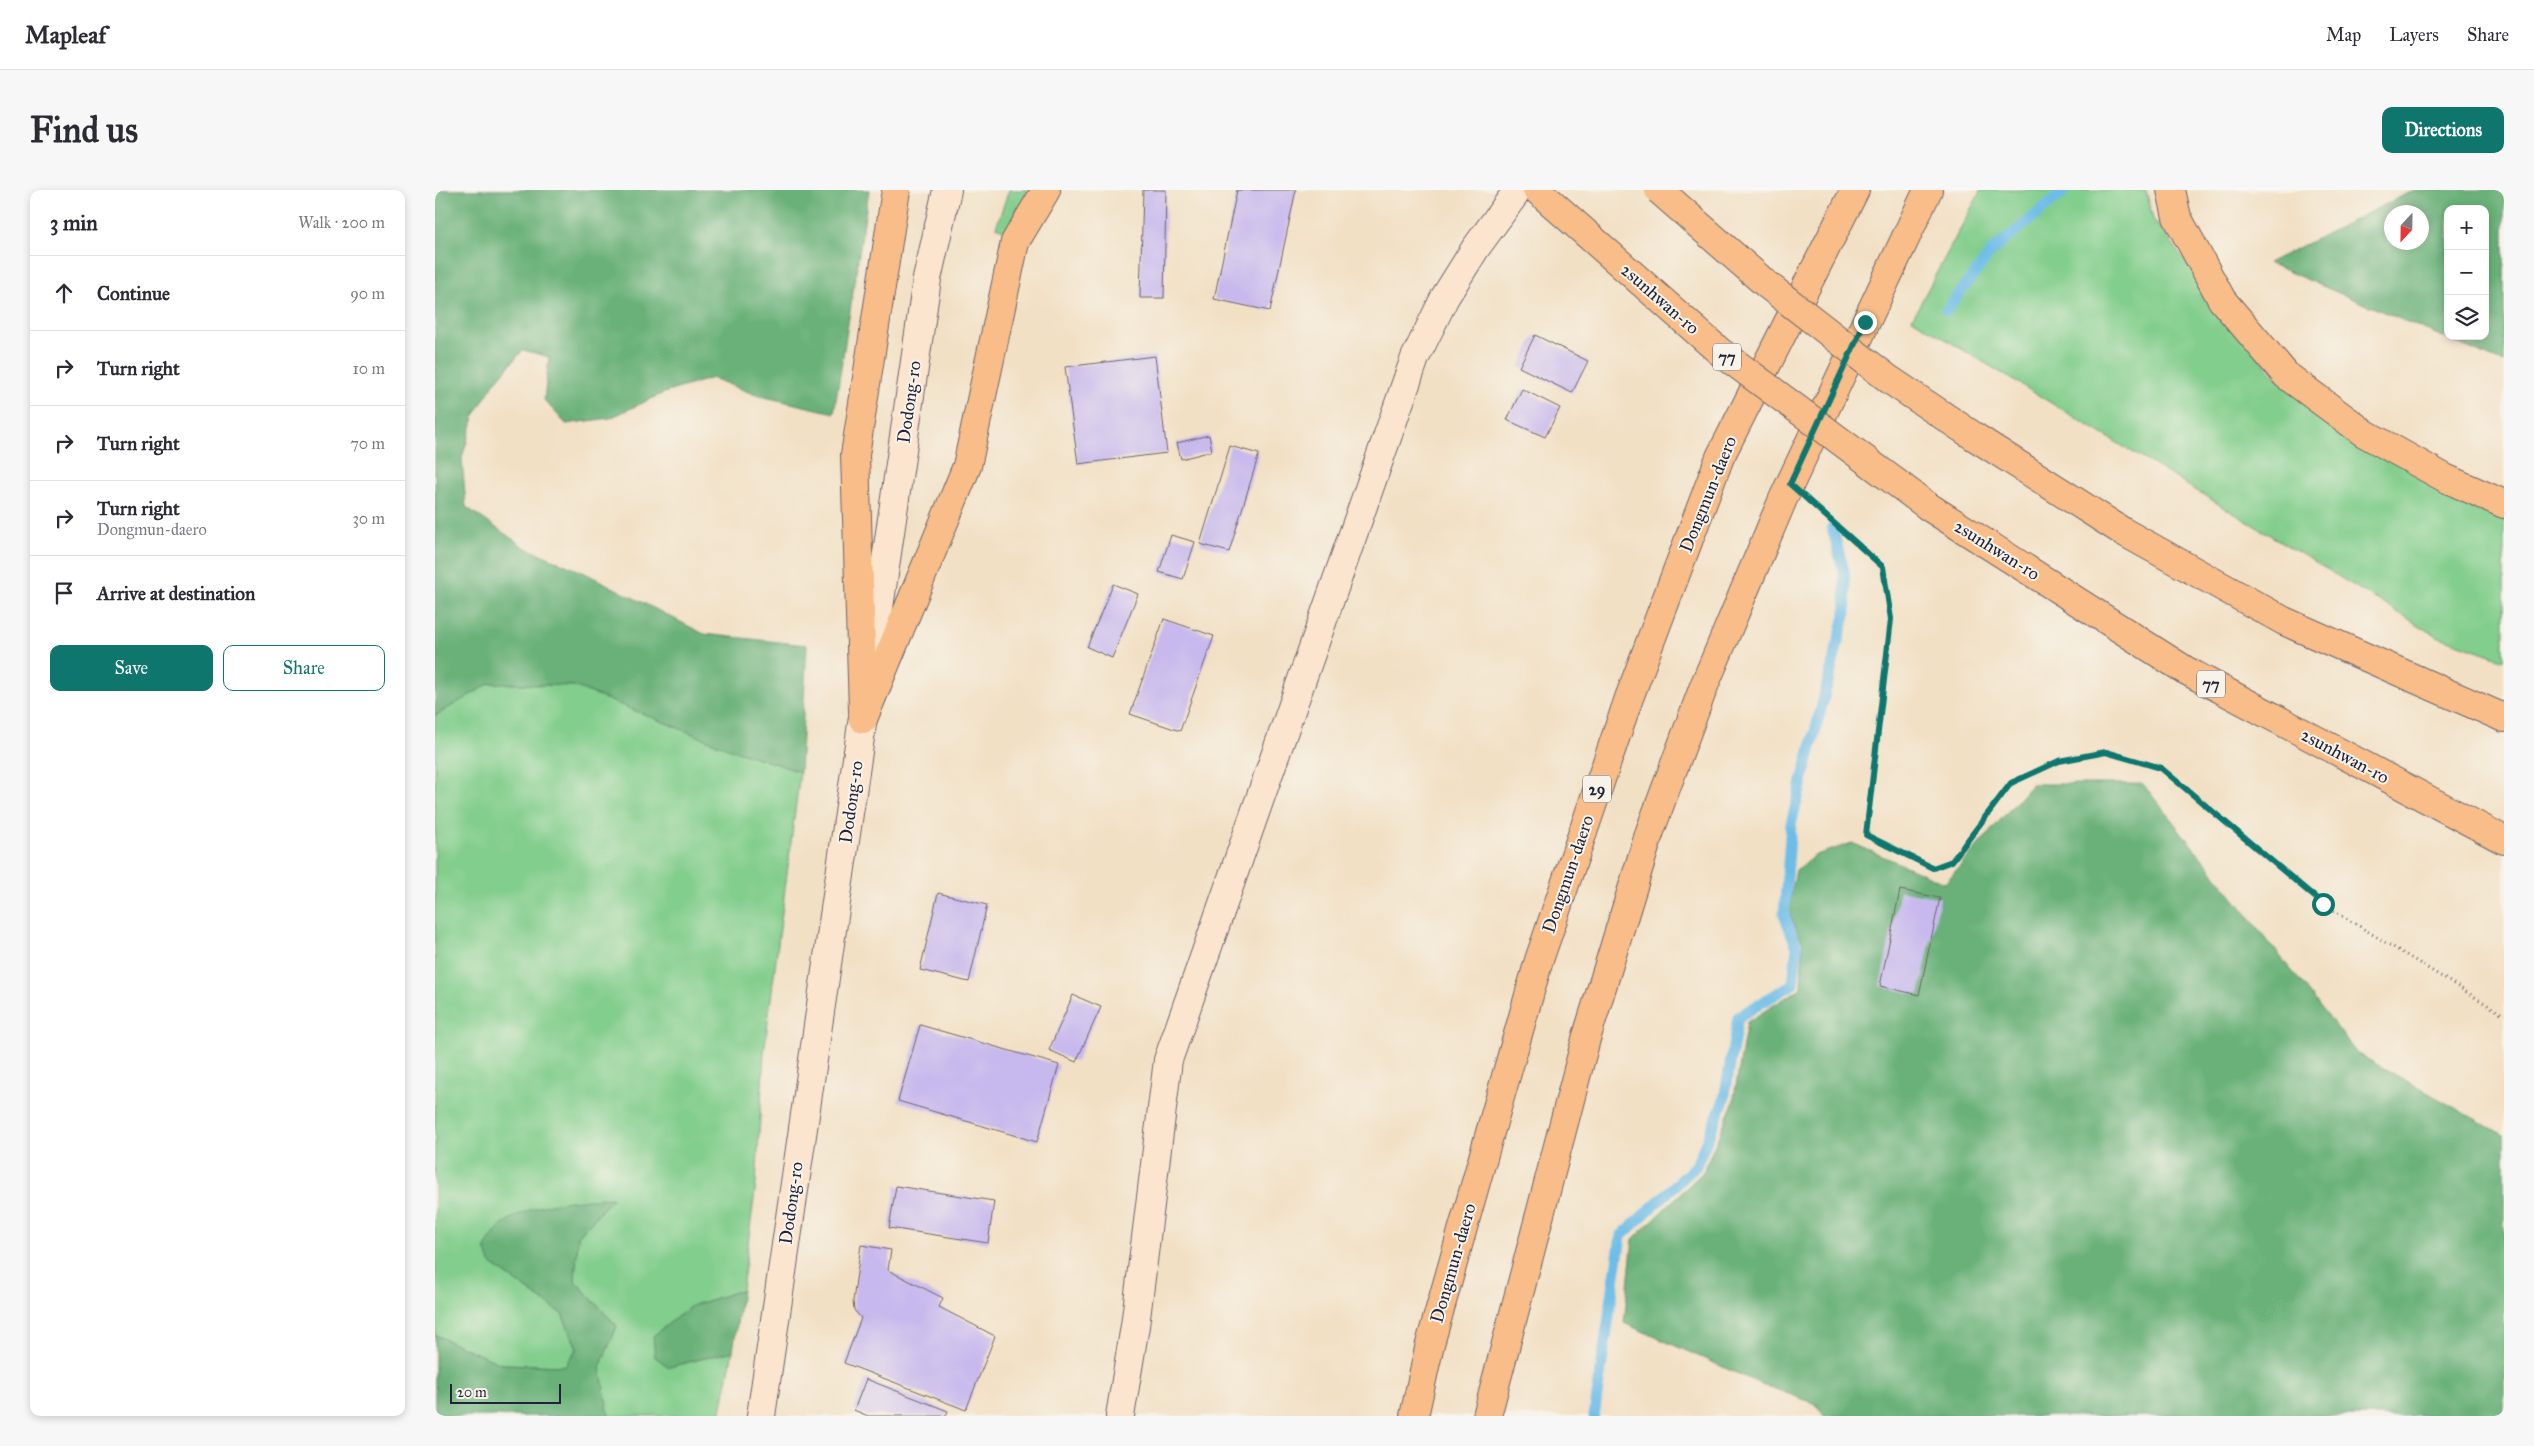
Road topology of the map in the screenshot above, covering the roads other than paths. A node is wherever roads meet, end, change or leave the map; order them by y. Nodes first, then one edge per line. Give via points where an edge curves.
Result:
1 (896, 190) edge
2 (947, 190) edge
3 (1046, 190) edge
4 (1519, 190) edge
5 (1537, 190) edge
6 (1659, 190) edge
7 (1855, 190) edge
8 (1927, 190) edge
9 (2171, 190) edge
10 (2504, 504) edge
11 (2501, 716) edge
12 (863, 719) junction
13 (2504, 840) edge
14 (766, 1375) junction
15 (761, 1416) edge
16 (778, 1416) edge
17 (1120, 1416) edge
18 (1414, 1416) edge
19 (1487, 1416) edge

1 - 12 main road via 855,455
2 - 12 main road, Dodong-ro via 927,280
3 - 12 main road via 1015,242 967,466
4 - 17 main road via 1475,249 1445,297 1415,358 1168,1060 1135,1326
5 - 13 main road, 2sunhwan-ro / 77, bridge via 1719,351 1929,507 2185,670
6 - 11 main road, bridge via 1766,284 1890,380 2122,532 2284,621
7 - 18 main road, Dongmun-daero / 29 via 1720,457 1629,698 1536,969 1430,1344
8 - 19 main road via 1790,484 1704,686 1650,831 1586,1039
9 - 10 main road via 2177,217 2222,300 2286,375 2365,433 2445,478
12 - 14 main road, Dodong-ro
14 - 15 main road, Dodong-ro
14 - 16 main road

